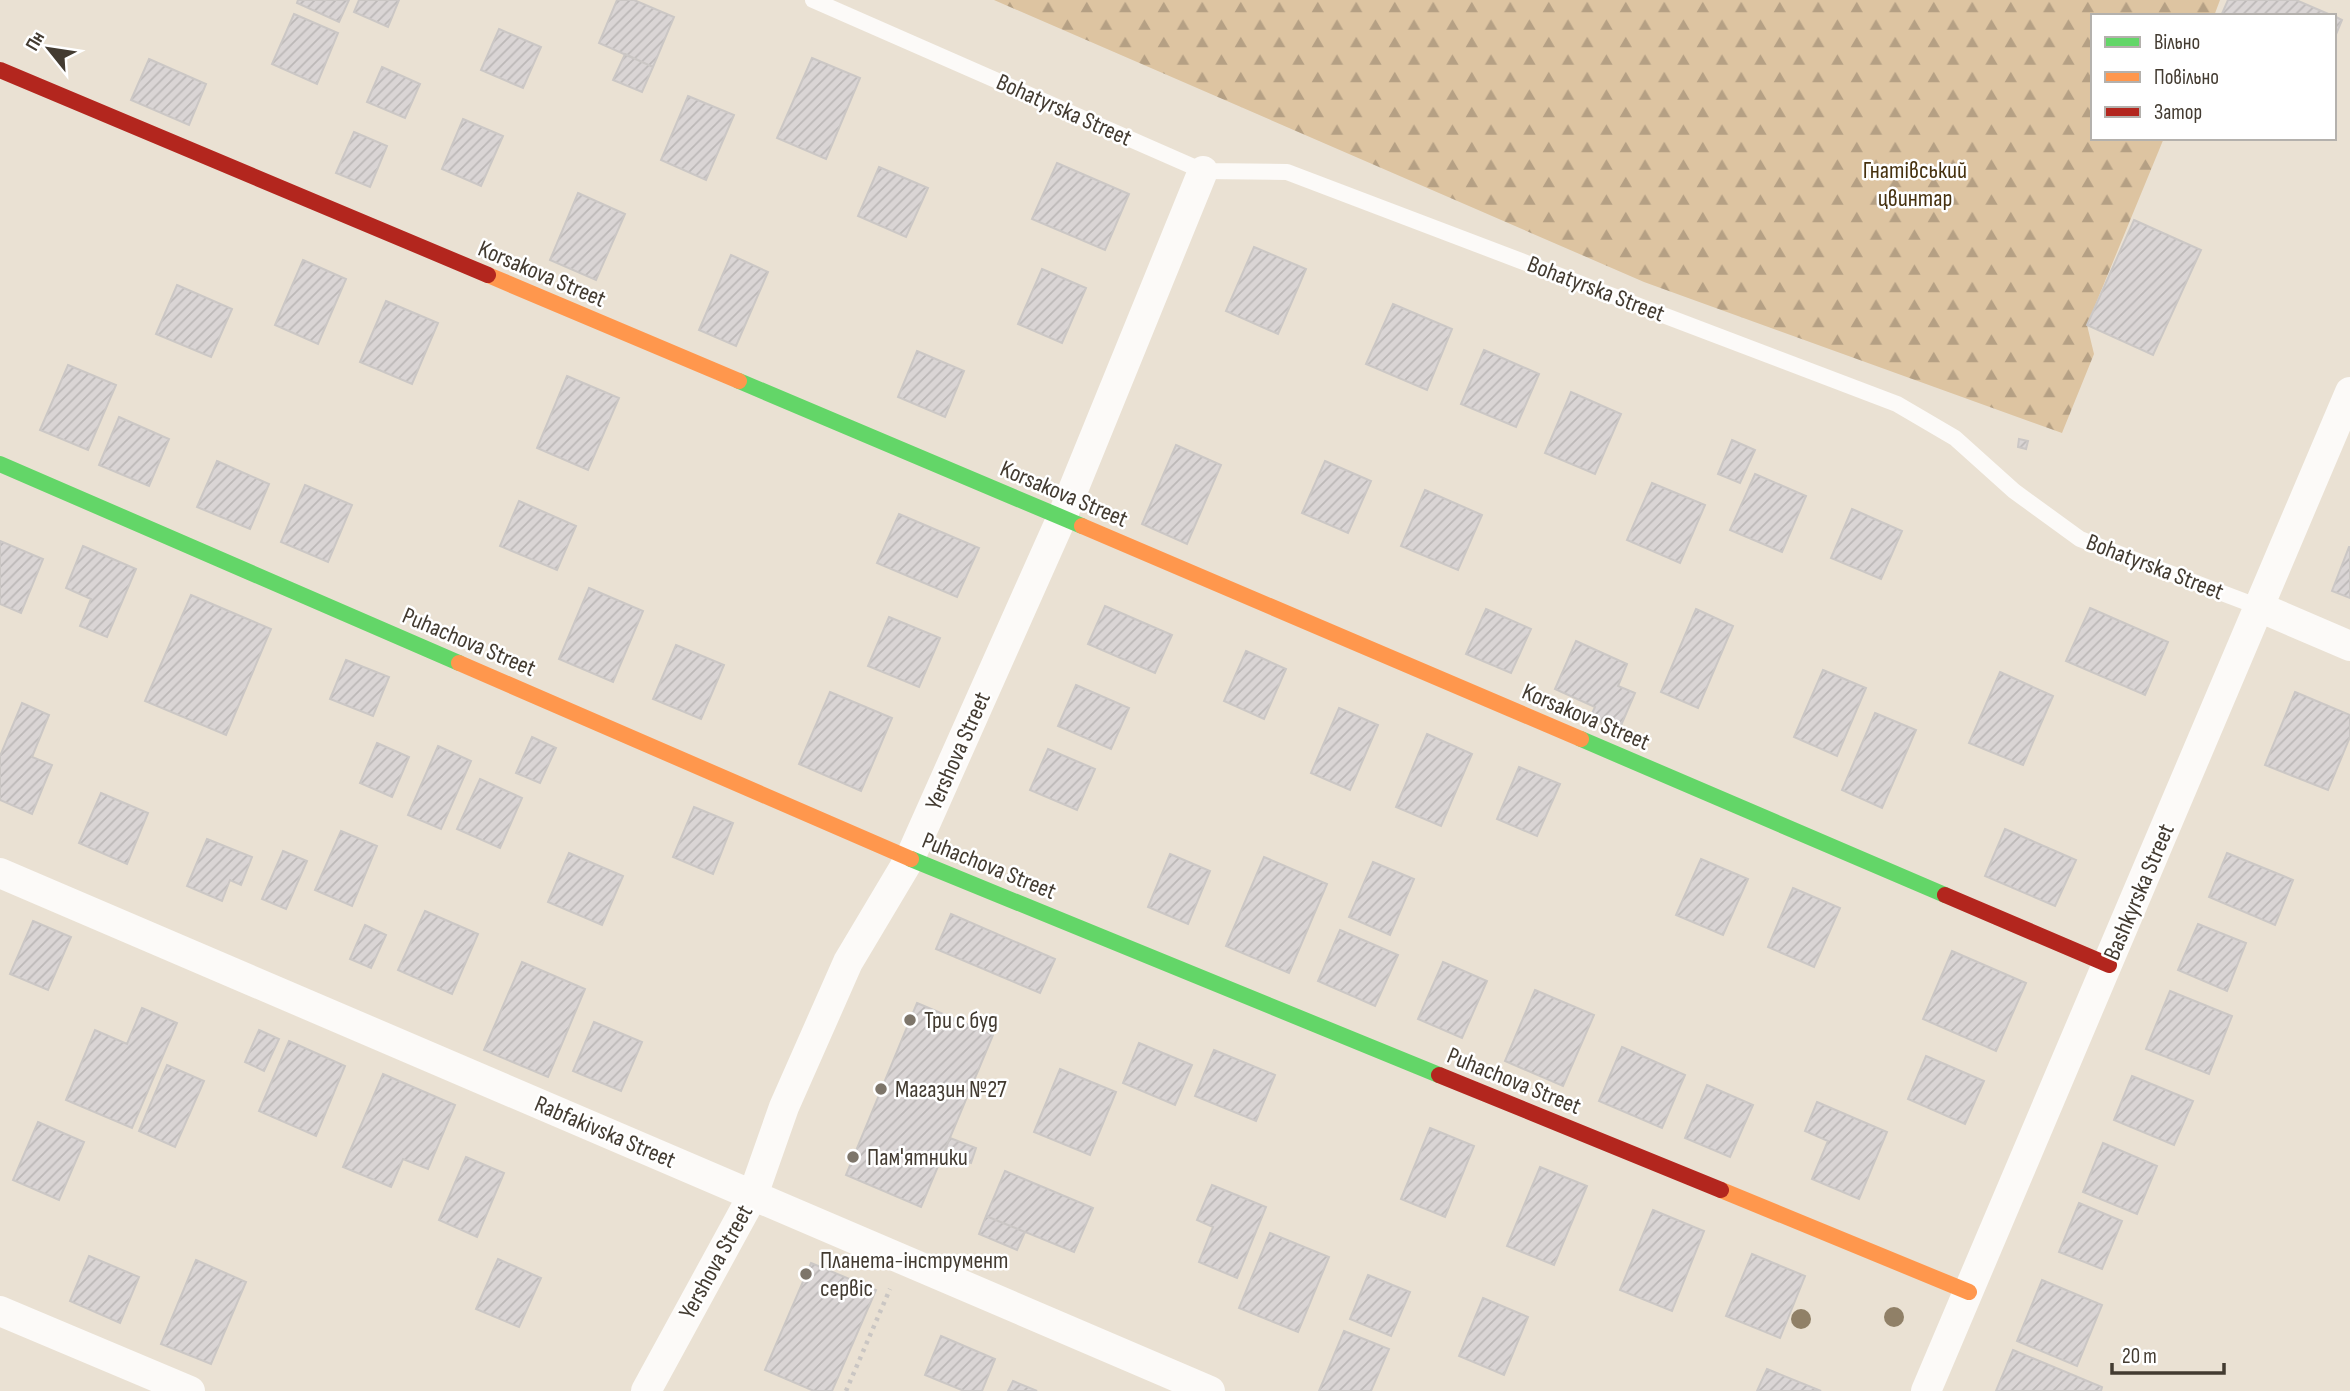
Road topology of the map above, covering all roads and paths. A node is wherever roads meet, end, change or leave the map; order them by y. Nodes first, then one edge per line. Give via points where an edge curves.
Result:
1 (813, 0) edge
2 (0, 70) edge
3 (1203, 171) junction
4 (2350, 393) edge
5 (0, 464) edge
6 (1062, 517) junction
7 (2259, 607) junction
8 (2350, 646) edge
9 (910, 858) junction
10 (0, 873) edge
11 (2109, 965) junction
12 (753, 1195) junction
13 (902, 1259) junction
14 (1969, 1292) junction
15 (0, 1311) edge
16 (190, 1391) edge
17 (646, 1391) edge
18 (846, 1391) edge
19 (1210, 1391) edge
20 (1926, 1391) edge

1 - 3 lane, Bohatyrska Street
2 - 6 street, Korsakova Street
3 - 6 street, Yershova Street
3 - 7 lane, Bohatyrska Street via 1287,172 1897,404 1955,438 2014,491 2080,539
4 - 7 street, Bashkyrska Street
5 - 9 street, Puhachova Street
6 - 9 street, Yershova Street
6 - 11 street, Korsakova Street
7 - 8 street, Bohatyrska Street
7 - 11 street, Bashkyrska Street
9 - 12 street, Yershova Street via 848,962 783,1107
9 - 14 street, Puhachova Street
10 - 12 street, Rabfakivska Street
11 - 14 street, Bashkyrska Street
12 - 13 street, Rabfakivska Street
12 - 17 street, Yershova Street
13 - 18 path
13 - 19 street, Rabfakivska Street
14 - 20 street, Bashkyrska Street
15 - 16 street

